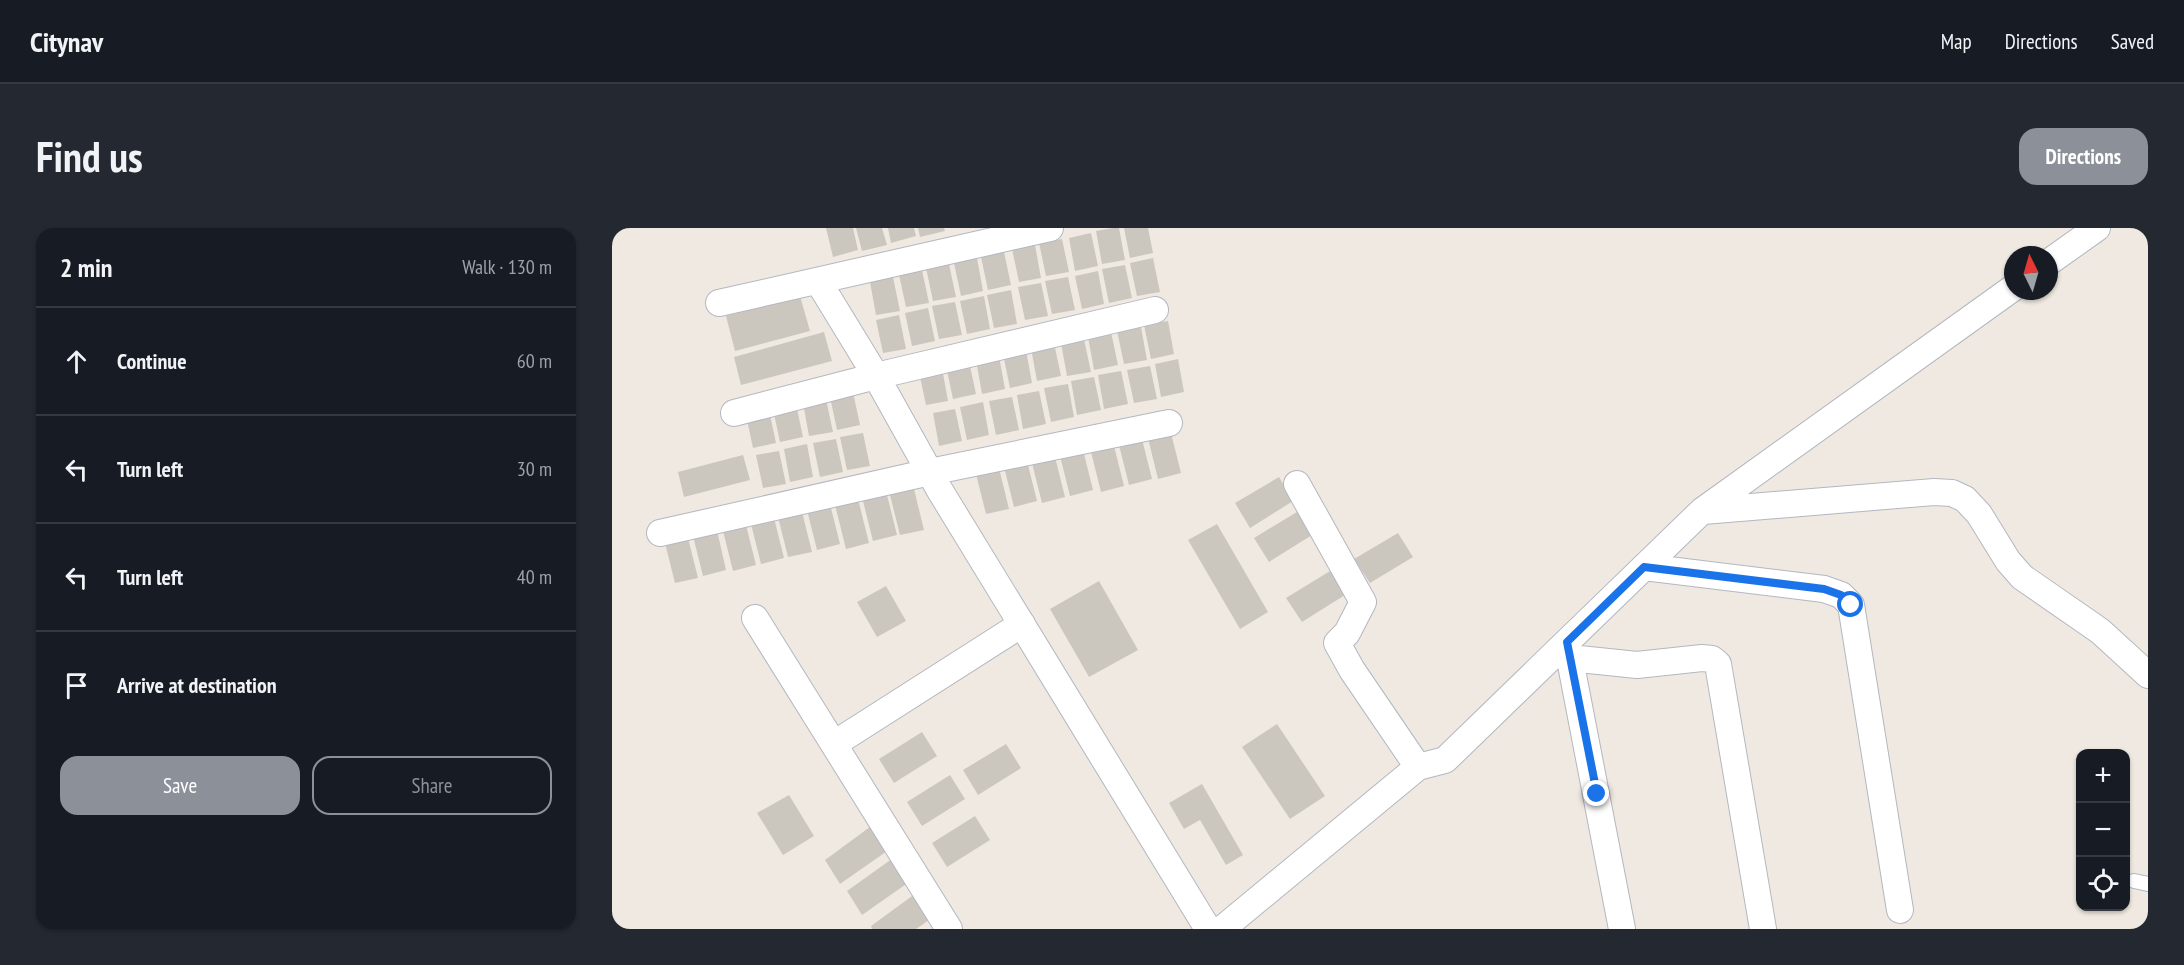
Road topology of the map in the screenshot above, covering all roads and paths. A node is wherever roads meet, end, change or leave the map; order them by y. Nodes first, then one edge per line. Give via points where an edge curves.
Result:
1 (1050, 228) edge
2 (2097, 228) edge
3 (2058, 256) edge
4 (818, 281) junction
5 (2004, 294) edge
6 (718, 303) dead end
7 (1155, 310) dead end
8 (876, 375) junction
9 (734, 413) dead end
10 (1169, 423) dead end
11 (930, 472) junction
12 (1298, 484) dead end
13 (1702, 511) junction
14 (660, 533) dead end
15 (1644, 567) junction
16 (755, 618) dead end
17 (1022, 624) junction
18 (1568, 650) junction
19 (2148, 675) edge
20 (834, 744) junction
21 (1418, 767) junction
22 (2134, 881) dead end
23 (2148, 884) edge
24 (1900, 910) dead end
25 (950, 929) edge
26 (1208, 929) edge
27 (1222, 929) edge
28 (1622, 929) edge
29 (1763, 929) edge

1 - 4 street
2 - 3 street
4 - 6 street
4 - 8 street
5 - 13 street
7 - 8 street
8 - 9 street
8 - 11 street
10 - 11 street
11 - 14 street
11 - 17 street
12 - 21 street via 1363,602 1347,633 1337,643
13 - 15 street
13 - 19 street via 1952,493 1965,499 1978,514 2022,577 2100,630
15 - 18 street
15 - 24 street via 1824,589 1841,595 1851,605
16 - 20 street
17 - 20 street
17 - 26 street
18 - 21 street via 1445,760
18 - 28 street
18 - 29 street via 1637,665 1702,658 1718,664
20 - 25 street
21 - 27 street
22 - 23 lane

